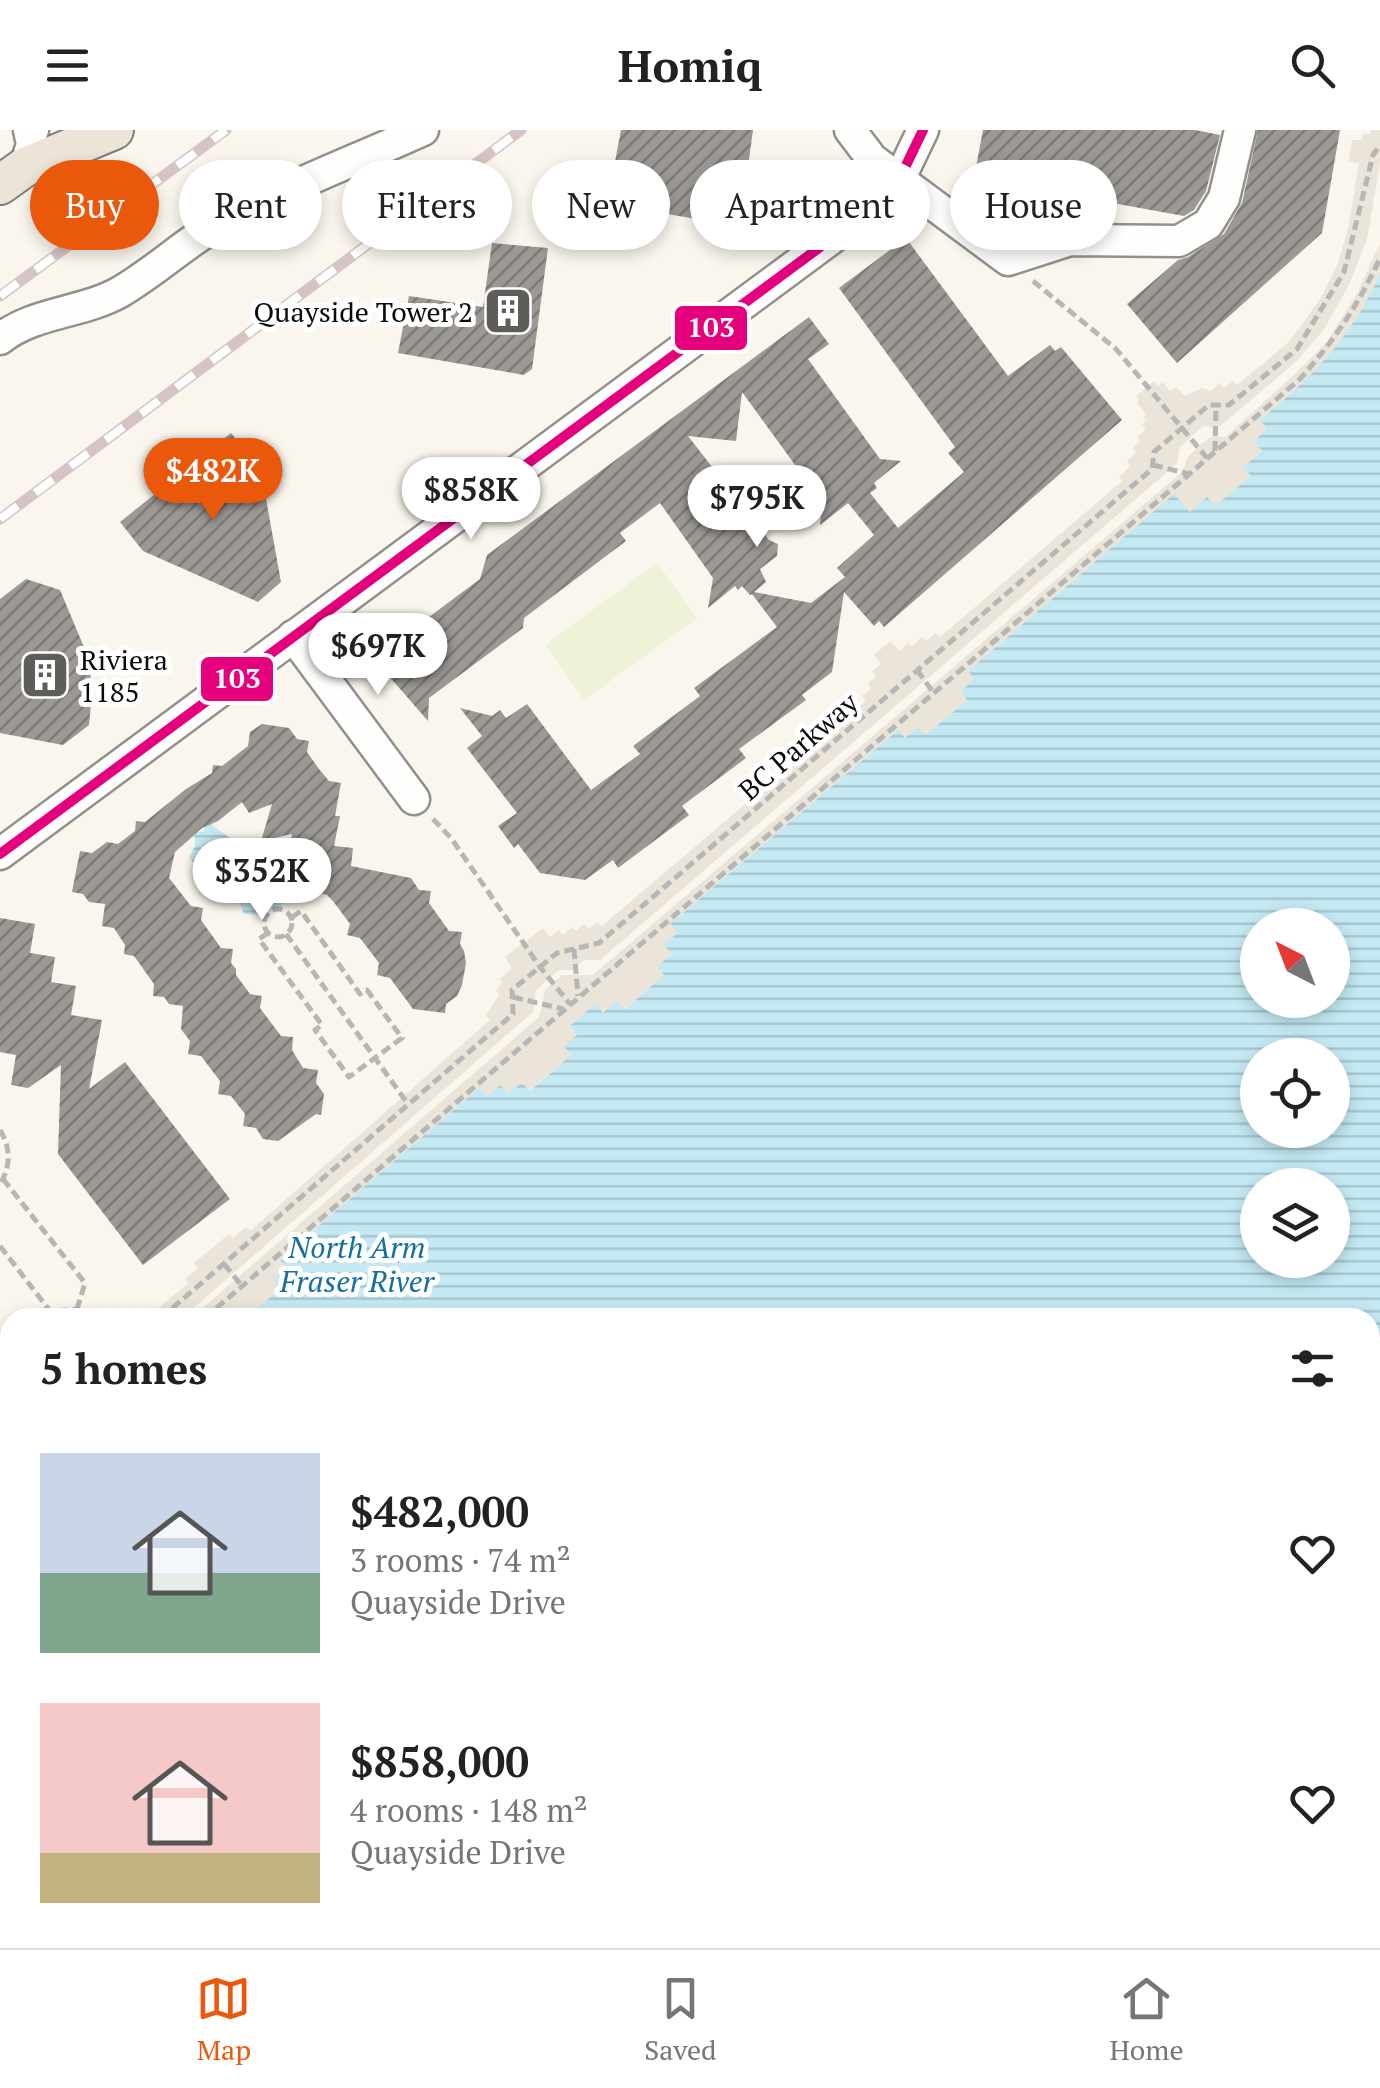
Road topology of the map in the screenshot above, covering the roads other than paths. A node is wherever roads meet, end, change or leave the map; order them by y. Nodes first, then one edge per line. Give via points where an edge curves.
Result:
1 (31, 130) edge
2 (54, 130) edge
3 (114, 130) edge
4 (424, 130) edge
5 (850, 130) edge
6 (923, 130) edge
7 (1240, 130) edge
8 (873, 160) edge
9 (909, 160) edge
10 (13, 176) edge
11 (930, 203) edge
12 (816, 250) edge
13 (0, 339) edge
14 (293, 636) junction
15 (414, 798) road end
16 (0, 854) edge

1 - 10 street via 32,144
2 - 10 main road
3 - 10 main road
4 - 13 street via 228,218 122,291
5 - 8 street
6 - 9 street
7 - 11 street via 1224,198 1208,224 1179,241 1070,240 1008,260
12 - 14 street
14 - 15 street
14 - 16 street

